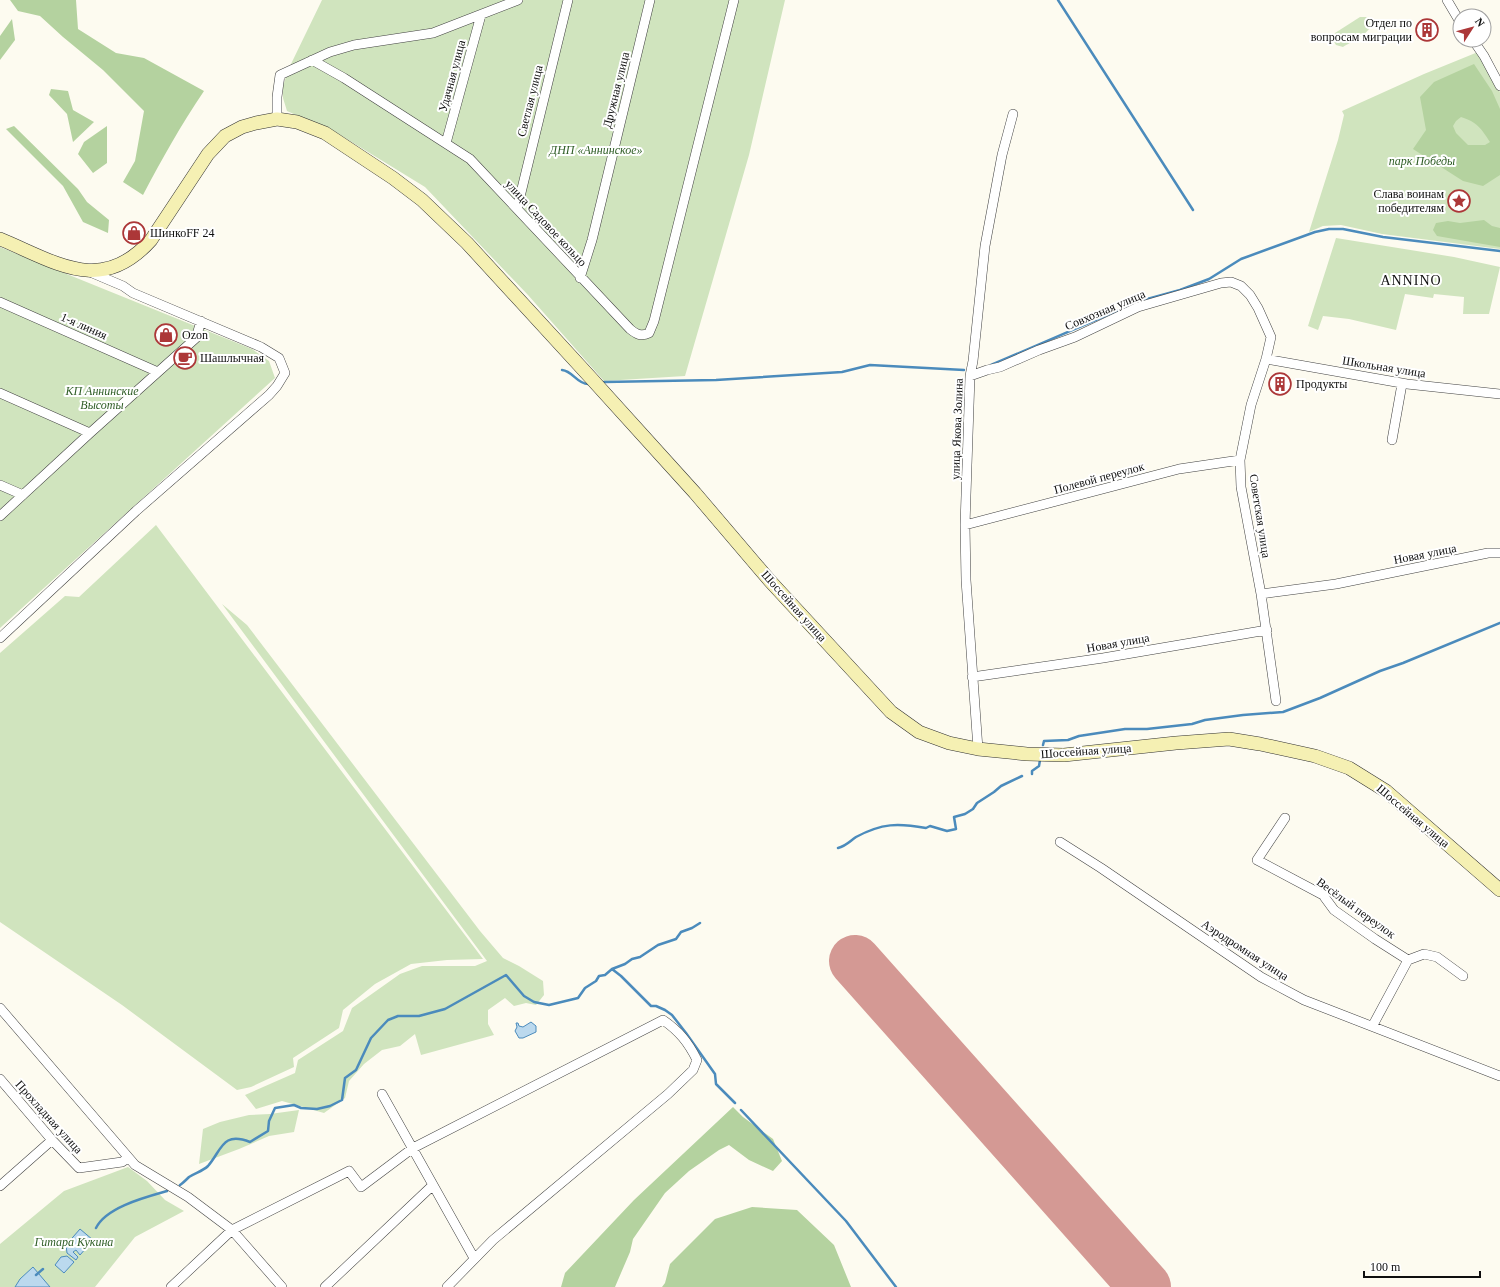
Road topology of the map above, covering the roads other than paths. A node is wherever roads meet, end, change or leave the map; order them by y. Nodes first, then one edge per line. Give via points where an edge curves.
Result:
1 (518, 0) edge
2 (568, 0) edge
3 (650, 0) edge
4 (734, 0) edge
5 (1446, 0) edge
6 (1452, 9) edge
7 (480, 15) junction
8 (1478, 48) edge
9 (312, 60) junction
10 (1500, 86) edge
11 (1013, 114) dead end
12 (276, 119) junction
13 (446, 143) junction
14 (517, 209) junction
15 (0, 239) edge
16 (90, 271) junction
17 (580, 278) junction
18 (0, 302) edge
19 (201, 321) junction
20 (1270, 337) joint
21 (1266, 359) junction
22 (158, 372) junction
23 (970, 376) junction
24 (1402, 384) junction
25 (0, 393) edge
26 (1500, 394) edge
27 (90, 432) junction
28 (1392, 440) dead end
29 (1240, 460) junction
30 (0, 485) edge
31 (23, 495) junction
32 (0, 516) edge
33 (965, 525) junction
34 (1500, 553) edge
35 (1261, 594) junction
36 (1267, 630) junction
37 (0, 638) edge
38 (972, 677) junction
39 (1276, 701) dead end
40 (978, 749) junction
41 (1285, 818) dead end
42 (1060, 842) dead end
43 (1500, 890) edge
44 (1408, 960) junction
45 (1463, 976) dead end
46 (0, 1008) edge
47 (1373, 1025) junction
48 (1500, 1076) edge
49 (0, 1079) edge
50 (382, 1094) dead end
51 (52, 1140) junction
52 (413, 1148) junction
53 (128, 1158) junction
54 (0, 1185) edge
55 (433, 1185) junction
56 (232, 1230) junction
57 (474, 1258) junction
58 (171, 1287) edge
59 (282, 1287) edge
60 (325, 1287) edge
61 (447, 1287) edge

1 - 7 street
2 - 14 street, Светлая улица
3 - 17 street, Дружная улица via 592,240
4 - 17 street, улица Садовое кольцо via 649,333 642,335 634,332
5 - 6 street
7 - 9 street via 433,33 354,45
7 - 13 street, Удачная улица
8 - 10 street
9 - 12 street via 280,75
9 - 13 street, улица Садовое кольцо
11 - 23 street, улица Якова Золина via 1002,155 985,246
12 - 16 main road, Шоссейная улица via 242,127 225,136 208,154 151,240 140,252 127,262 110,269
12 - 40 main road, Шоссейная улица via 297,122 325,134 422,200 466,243 590,377 770,581 891,712 919,732 949,743
13 - 14 street, улица Садовое кольцо via 470,159
14 - 17 street, улица Садовое кольцо
15 - 16 main road, Шоссейная улица via 68,267
16 - 19 street via 133,293
18 - 22 street, 1-я линия
19 - 22 street via 196,338
19 - 37 street via 261,346 279,358 285,373 277,386 136,511
20 - 21 street, Советская улица
20 - 23 street, Совхозная улица via 1250,295 1241,286 1231,282 1221,283 1138,307 1000,368
21 - 24 street, Школьная улица
21 - 29 street, Советская улица via 1251,405
22 - 27 street
23 - 33 street, улица Якова Золина
24 - 26 street, Школьная улица
24 - 28 street
25 - 27 street
27 - 31 street
29 - 33 street, Полевой переулок via 1179,470
29 - 35 street, Советская улица via 1241,487
30 - 31 street
31 - 32 street
33 - 38 street, улица Якова Золина
34 - 35 street, Новая улица via 1488,553 1336,584
35 - 36 street, Советская улица
36 - 38 street, Новая улица
36 - 39 street, Советская улица
38 - 40 street, улица Якова Золина
40 - 43 main road, Шоссейная улица via 1064,755 1229,739 1314,756 1349,768 1386,791
41 - 44 street, Весёлый переулок via 1257,860 1323,895 1334,910
42 - 47 street, Аэродромная улица via 1261,977 1304,1000
44 - 45 street via 1424,954 1437,957
44 - 47 street
46 - 53 street
47 - 48 street, Аэродромная улица
49 - 51 street, Прохладная улица
50 - 52 street
51 - 53 street, Прохладная улица via 79,1168 122,1162
51 - 54 street
52 - 55 street
52 - 56 street via 361,1187 349,1171
52 - 57 street via 663,1020 676,1029 689,1045 697,1060 693,1070
53 - 56 street via 134,1165 188,1197
55 - 57 street
55 - 60 street
56 - 58 street
56 - 59 street
57 - 61 street

